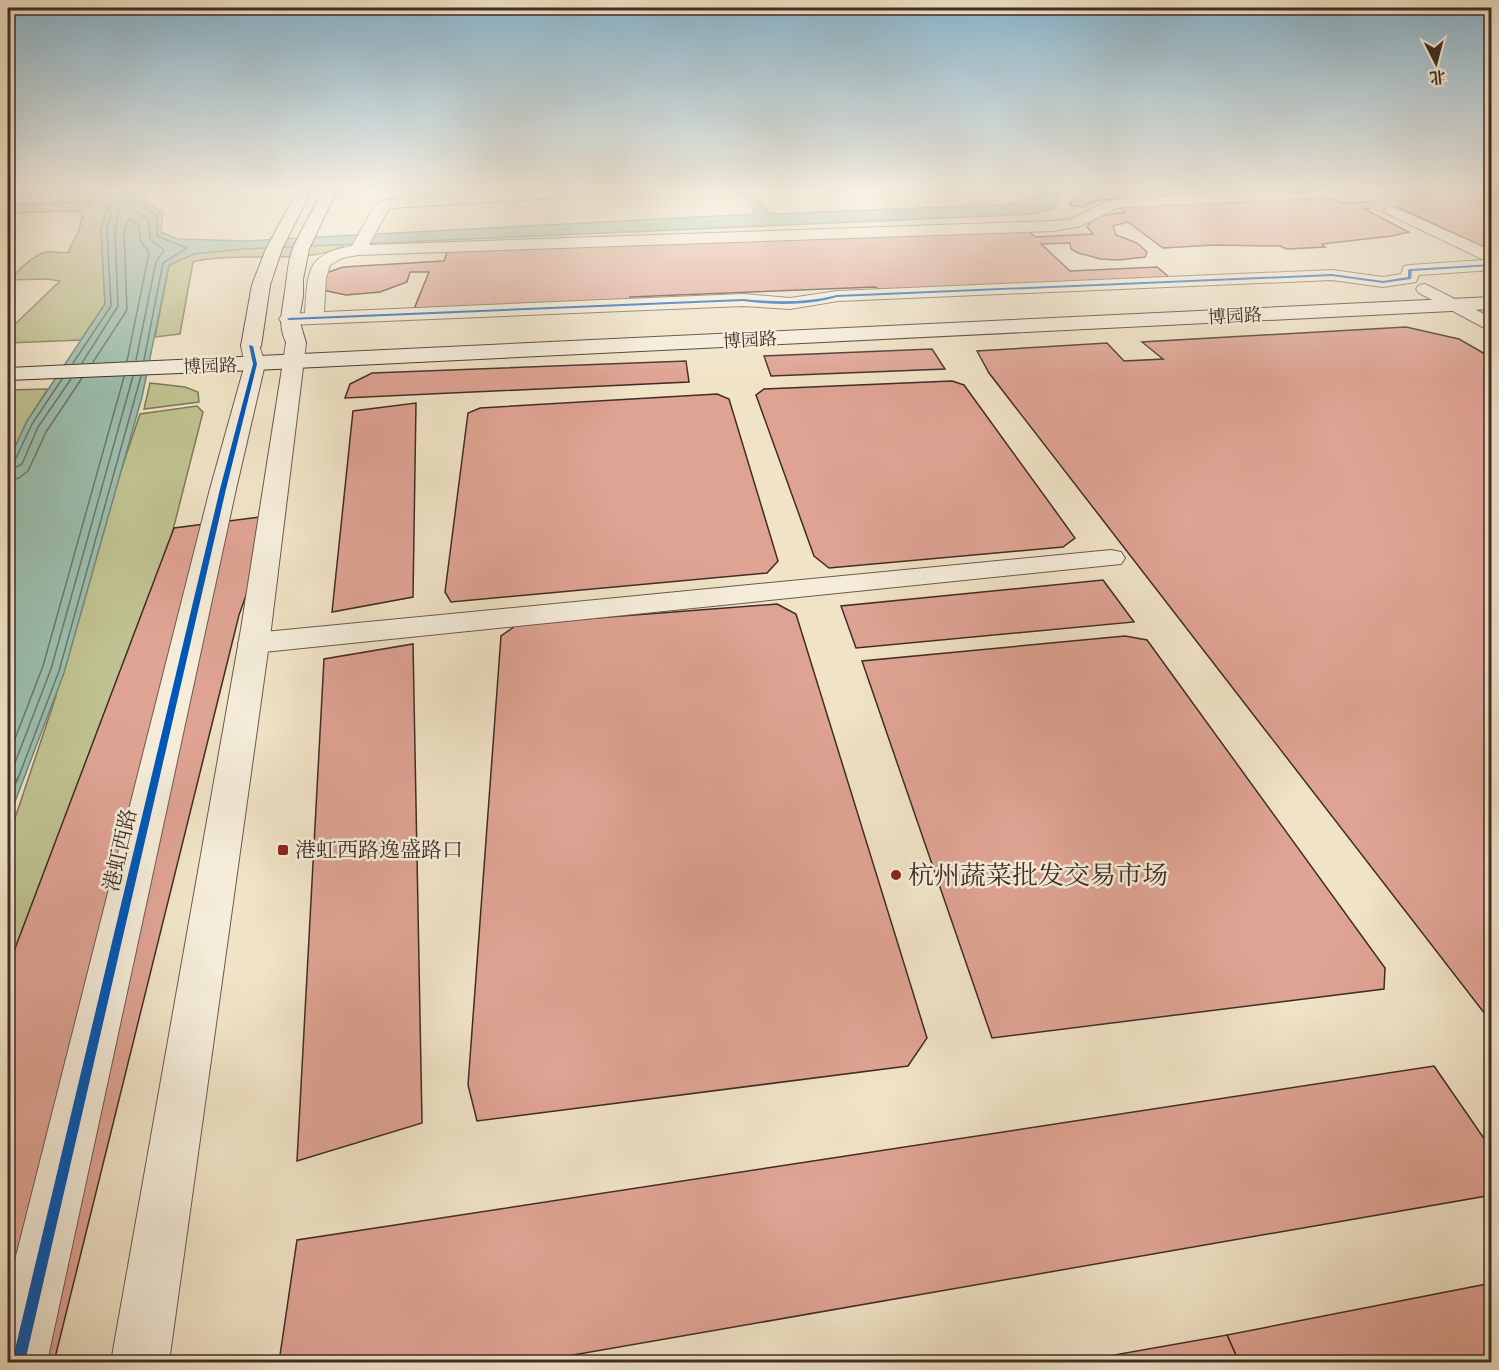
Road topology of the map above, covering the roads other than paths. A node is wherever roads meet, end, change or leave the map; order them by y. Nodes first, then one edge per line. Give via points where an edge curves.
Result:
1 (273, 252) edge
2 (300, 252) edge
3 (342, 252) edge
4 (1491, 265) edge
5 (1383, 282) junction
6 (1491, 286) edge
7 (1425, 289) junction
8 (1403, 290) junction
9 (1491, 303) edge
10 (1453, 305) junction
11 (796, 311) junction
12 (1491, 326) edge
13 (460, 335) dead end
14 (303, 337) junction
15 (245, 352) junction
16 (8, 356) edge
17 (163, 358) junction
18 (8, 374) edge
19 (1111, 558) dead end
20 (254, 643) junction
21 (18, 1362) edge
22 (140, 1362) edge

1 - 15 street, 港虹西路
2 - 14 street via 294,297
3 - 14 street via 324,260 320,267
4 - 5 street via 1410,270 1410,278
5 - 8 street
5 - 11 street via 1332,275 837,296
6 - 7 street, 博园路
7 - 8 street, 博园路
7 - 10 street
8 - 11 street, 博园路
9 - 10 street, 博园路
10 - 12 street
10 - 14 street, 博园路
11 - 13 street, 博园路
11 - 14 street via 743,300
14 - 15 street, 博园路
14 - 20 street
15 - 17 street, 博园路
15 - 21 street, 港虹西路 via 221,500
16 - 17 street, 博园路
17 - 18 street, 博园路
19 - 20 street
20 - 22 street

